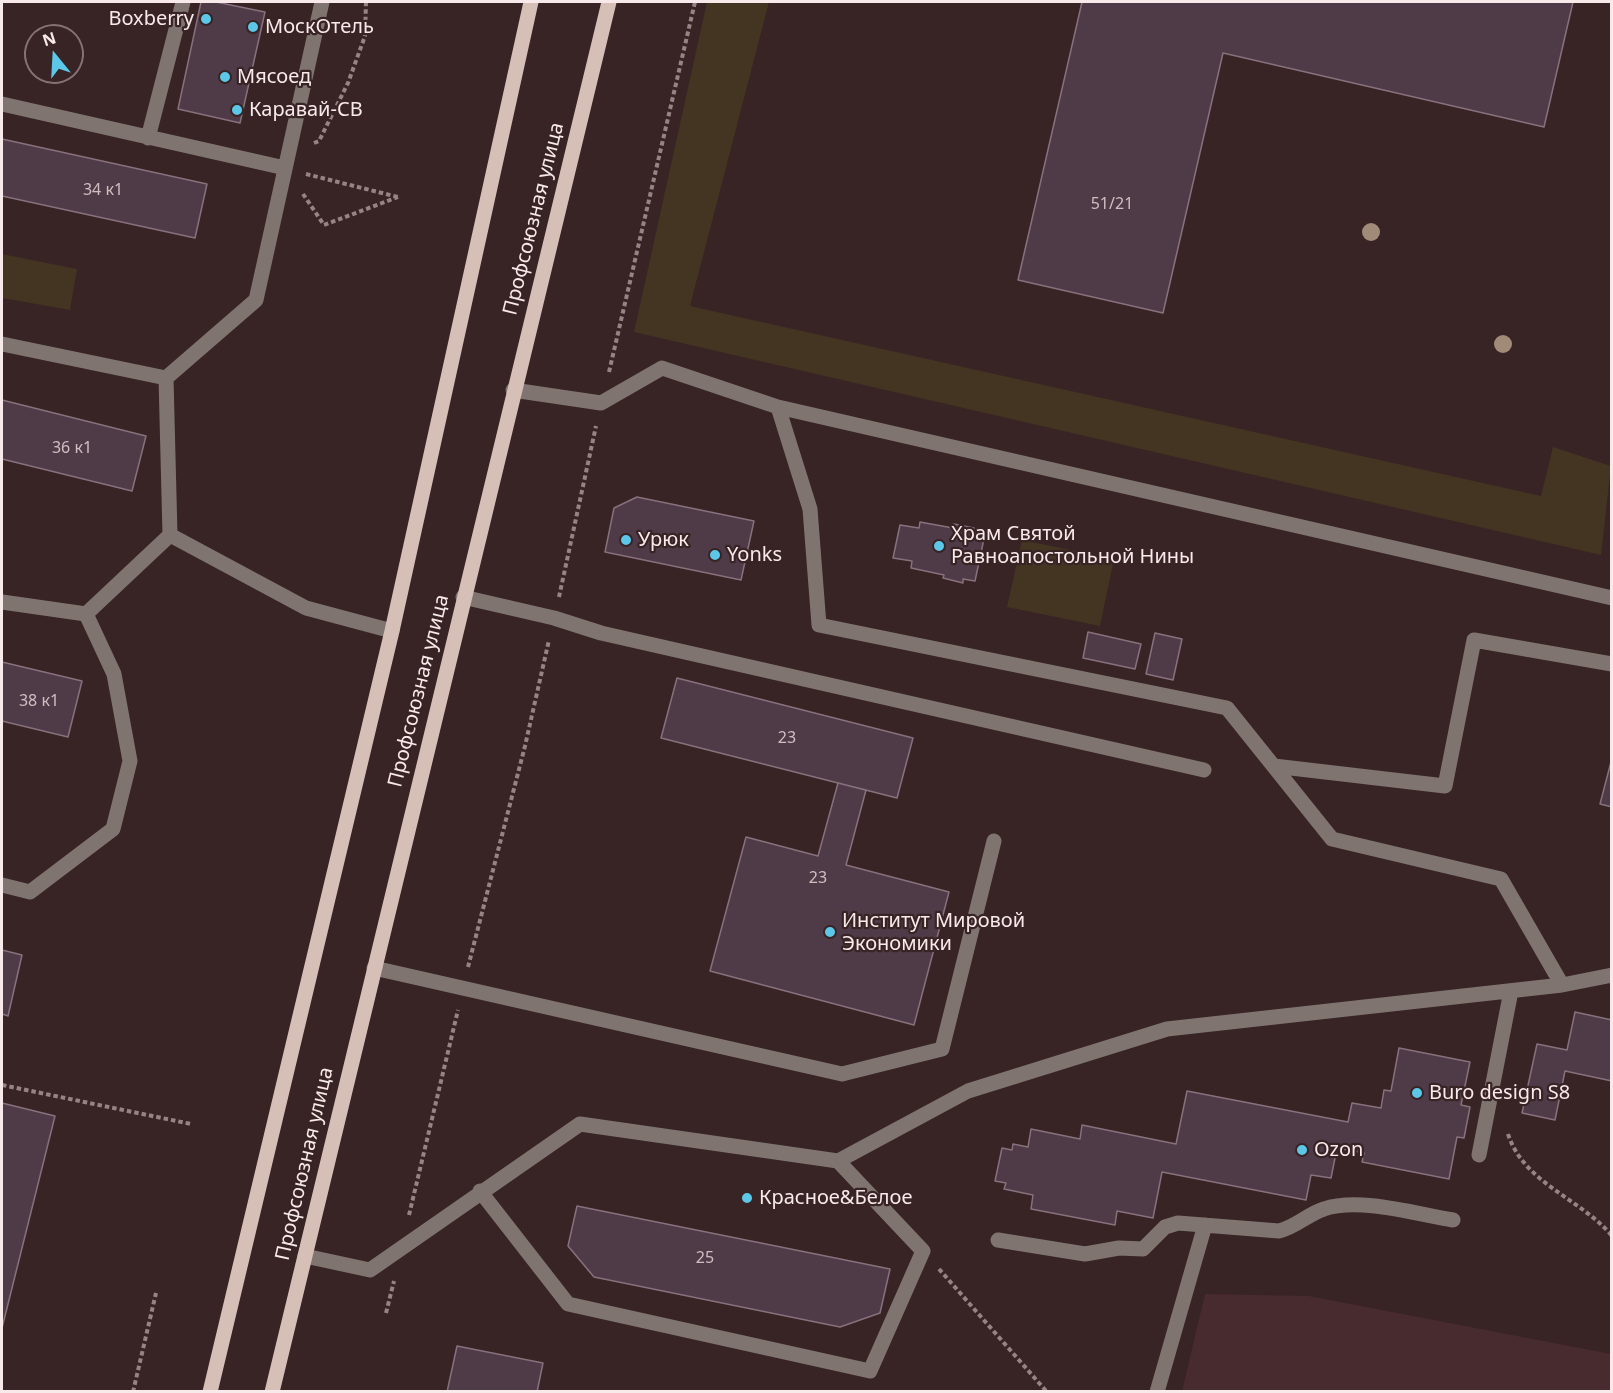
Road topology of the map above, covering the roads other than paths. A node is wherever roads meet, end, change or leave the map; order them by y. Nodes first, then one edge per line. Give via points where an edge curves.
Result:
1 (183, 2) edge
2 (322, 2) edge
3 (531, 2) edge
4 (609, 2) edge
5 (2, 104) edge
6 (148, 138) junction
7 (287, 161) junction
8 (2, 344) edge
9 (166, 378) junction
10 (513, 390) junction
11 (778, 407) junction
12 (170, 535) junction
13 (463, 597) junction
14 (1611, 598) edge
15 (2, 602) edge
16 (86, 614) junction
17 (392, 631) junction
18 (1611, 664) edge
19 (1274, 766) junction
20 (1204, 770) dead end
21 (994, 841) dead end
22 (2, 885) edge
23 (374, 968) junction
24 (1611, 975) edge
25 (1562, 985) junction
26 (1511, 991) junction
27 (1479, 1155) dead end
28 (838, 1161) junction
29 (480, 1191) junction
30 (1453, 1220) dead end
31 (1205, 1225) junction
32 (998, 1240) dead end
33 (305, 1256) junction
34 (210, 1392) edge
35 (272, 1392) edge
36 (1156, 1392) edge

1 - 6 lane
2 - 7 lane
3 - 17 main road, Профсоюзная улица
4 - 10 main road, Профсоюзная улица
5 - 6 lane
6 - 7 lane
7 - 9 lane via 256,300
8 - 9 lane
9 - 12 lane
10 - 11 lane via 602,403 662,368
10 - 13 main road, Профсоюзная улица
11 - 14 lane
11 - 19 lane via 810,509 819,624 1227,708
12 - 16 lane
12 - 17 lane via 306,608
13 - 20 lane via 601,633
13 - 23 main road, Профсоюзная улица
15 - 16 lane
16 - 22 lane via 114,674 130,761 113,829 30,892
17 - 34 main road, Профсоюзная улица
18 - 19 lane via 1474,640 1445,786
19 - 25 lane via 1332,839 1501,879
21 - 23 lane via 942,1049 842,1074
23 - 33 main road, Профсоюзная улица
24 - 25 lane
25 - 26 lane
26 - 27 lane
26 - 28 lane via 1167,1029 968,1091
28 - 29 lane via 580,1124
28 - 29 lane via 923,1251 870,1371 568,1304
29 - 33 lane via 370,1270
30 - 31 lane via 1354,1204 1323,1209 1293,1228 1279,1231
31 - 32 lane via 1178,1223 1165,1227 1143,1250 1119,1248 1085,1254
31 - 36 lane
33 - 35 main road, Профсоюзная улица

